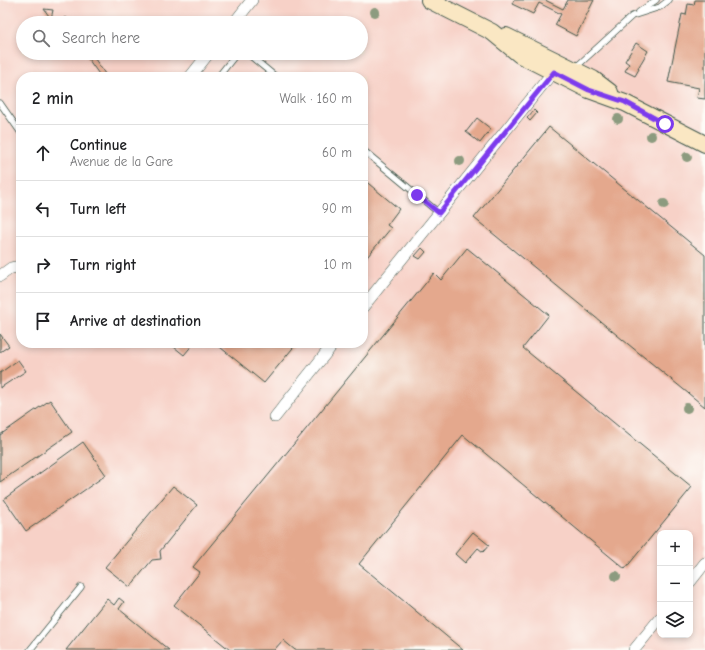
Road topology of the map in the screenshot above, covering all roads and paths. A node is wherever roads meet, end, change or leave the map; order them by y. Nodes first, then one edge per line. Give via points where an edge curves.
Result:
1 (252, 0) edge
2 (429, 0) edge
3 (656, 0) edge
4 (669, 0) edge
5 (239, 16) edge
6 (632, 16) junction
7 (203, 60) edge
8 (231, 60) edge
9 (255, 60) edge
10 (563, 70) junction
11 (194, 72) edge
12 (222, 72) edge
13 (270, 72) edge
14 (0, 103) edge
15 (16, 126) edge
16 (705, 144) edge
17 (368, 154) edge
18 (439, 213) junction
19 (16, 267) edge
20 (0, 276) edge
21 (368, 301) edge
22 (330, 348) edge
23 (275, 417) dead end
24 (705, 564) edge
25 (693, 578) edge
26 (81, 587) dead end
27 (657, 622) edge
28 (30, 650) edge
29 (634, 650) edge

1 - 5 street
2 - 10 street via 492,32 520,55
3 - 6 lane
4 - 6 lane via 660,7
6 - 10 lane
7 - 11 street
8 - 12 lane
9 - 13 lane
10 - 16 street via 593,79 625,102
10 - 18 street
14 - 15 lane
17 - 18 lane
18 - 21 street
19 - 20 street
22 - 23 street
24 - 25 street
26 - 28 lane
27 - 29 street

